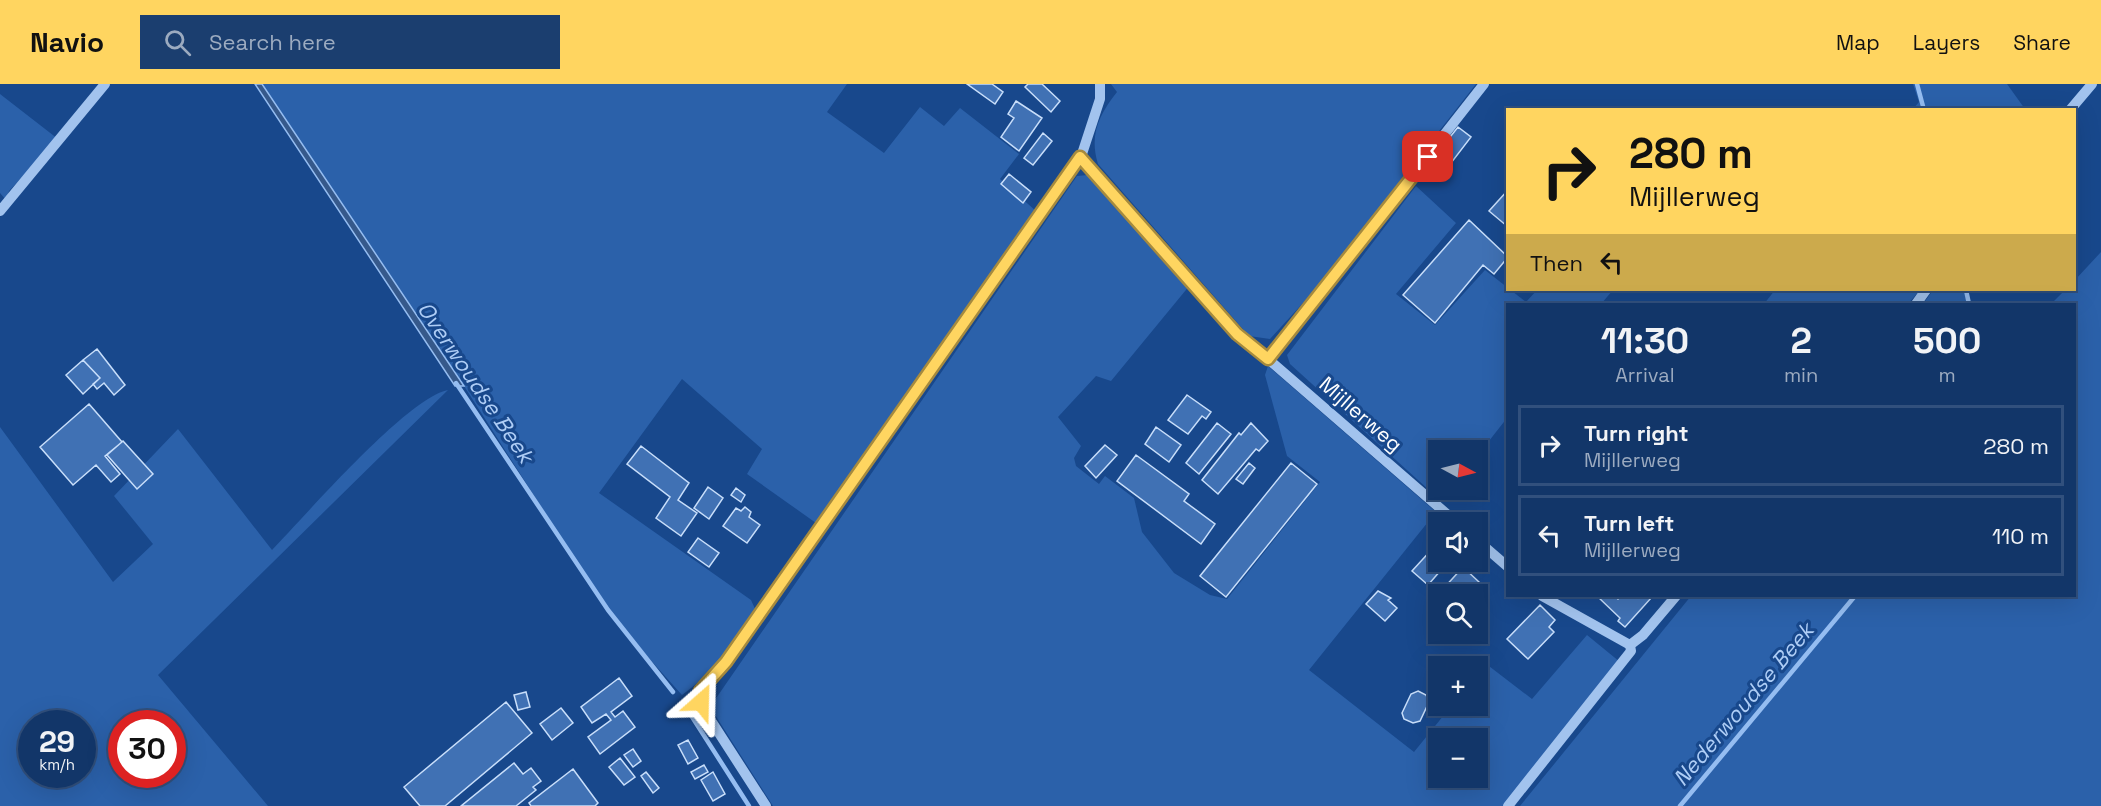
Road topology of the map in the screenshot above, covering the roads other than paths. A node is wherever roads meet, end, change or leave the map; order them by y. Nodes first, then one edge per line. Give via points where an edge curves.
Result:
1 (105, 84) edge
2 (1100, 84) edge
3 (1484, 84) edge
4 (2092, 84) edge
5 (2072, 108) edge
6 (1080, 157) junction
7 (0, 211) edge
8 (1268, 359) junction
9 (1444, 512) edge
10 (1488, 550) edge
11 (1506, 565) edge
12 (1544, 597) edge
13 (1675, 597) edge
14 (1630, 645) junction
15 (766, 806) edge
16 (1508, 806) edge

1 - 7 street
2 - 6 street via 1100,99
3 - 8 street
4 - 5 street
6 - 8 street, Mijllerweg via 1237,334
6 - 15 street via 733,652 700,691 708,716
8 - 9 street, Mijllerweg
10 - 11 street
12 - 14 street
13 - 14 street
14 - 16 street via 1631,651

